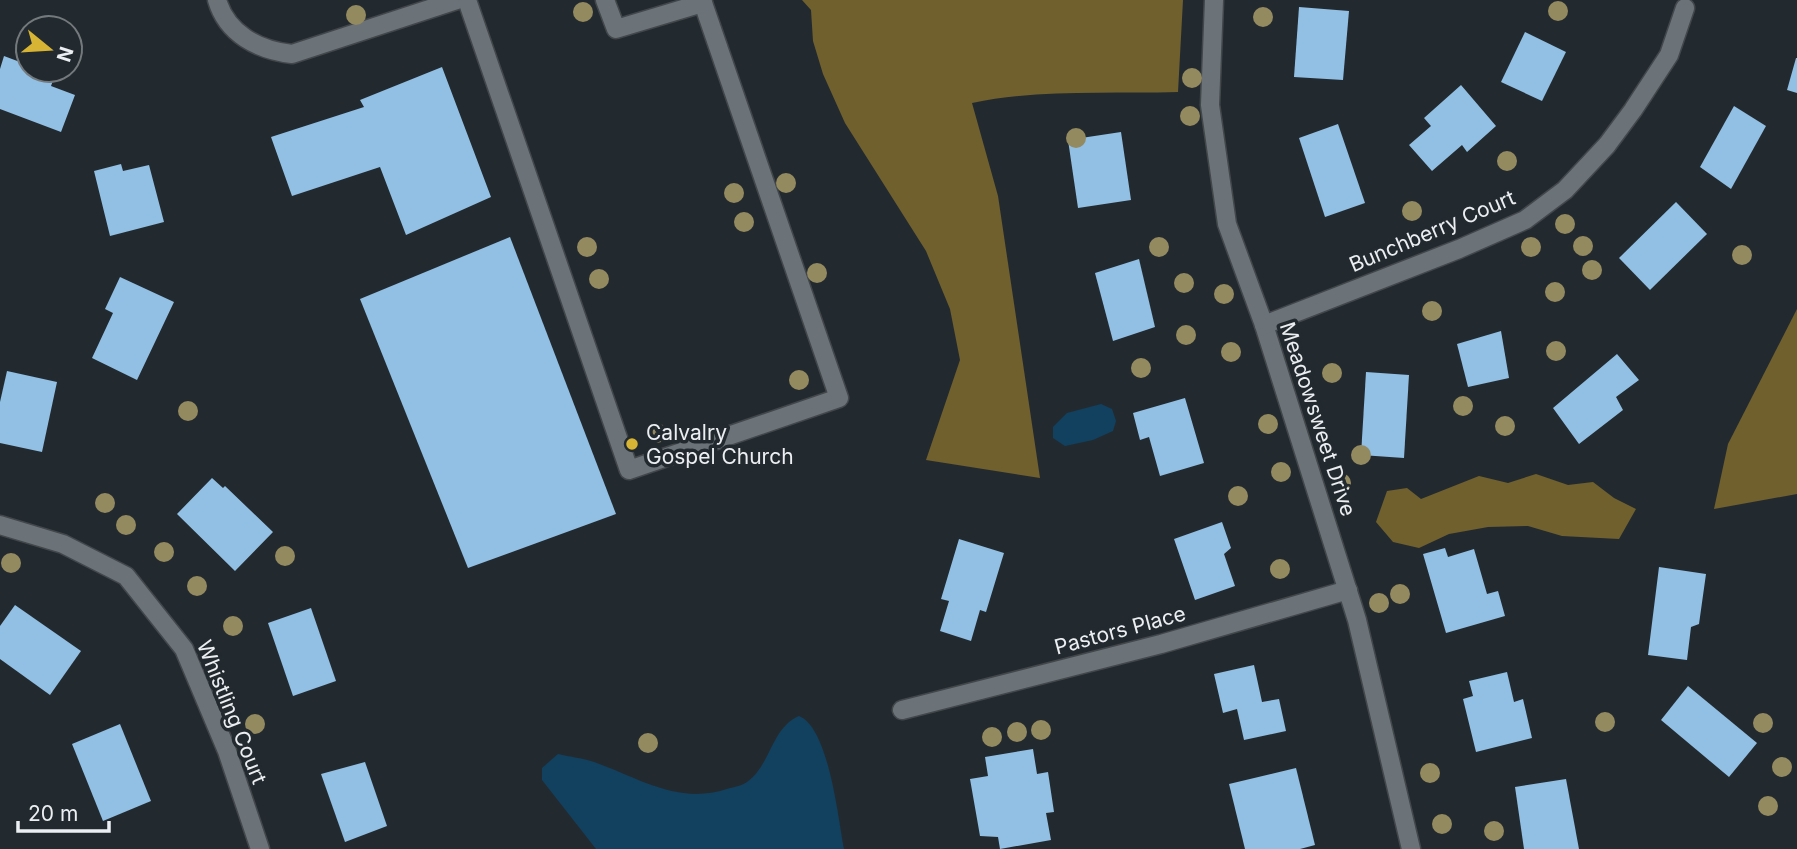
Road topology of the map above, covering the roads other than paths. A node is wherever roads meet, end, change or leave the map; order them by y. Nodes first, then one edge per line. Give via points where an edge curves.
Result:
1 (457, 0) edge
2 (467, 0) edge
3 (605, 0) edge
4 (1214, 0) edge
5 (703, 1) edge
6 (222, 4) edge
7 (1685, 8) dead end
8 (1264, 325) junction
9 (0, 525) edge
10 (1348, 590) junction
11 (902, 710) dead end
12 (260, 849) edge
13 (1411, 849) edge

1 - 6 street via 292,54 250,42 232,27
2 - 5 street via 629,470 839,398
3 - 5 street via 616,29
4 - 8 street, Meadowsweet Drive via 1210,105 1216,160 1227,224
7 - 8 street, Bunchberry Court via 1669,55 1633,110 1565,190 1514,225
8 - 10 street, Meadowsweet Drive
9 - 12 street, Whistling Court via 63,544 126,576 184,649 227,751
10 - 11 street, Pastors Place via 1161,644
10 - 13 street, Meadowsweet Drive

